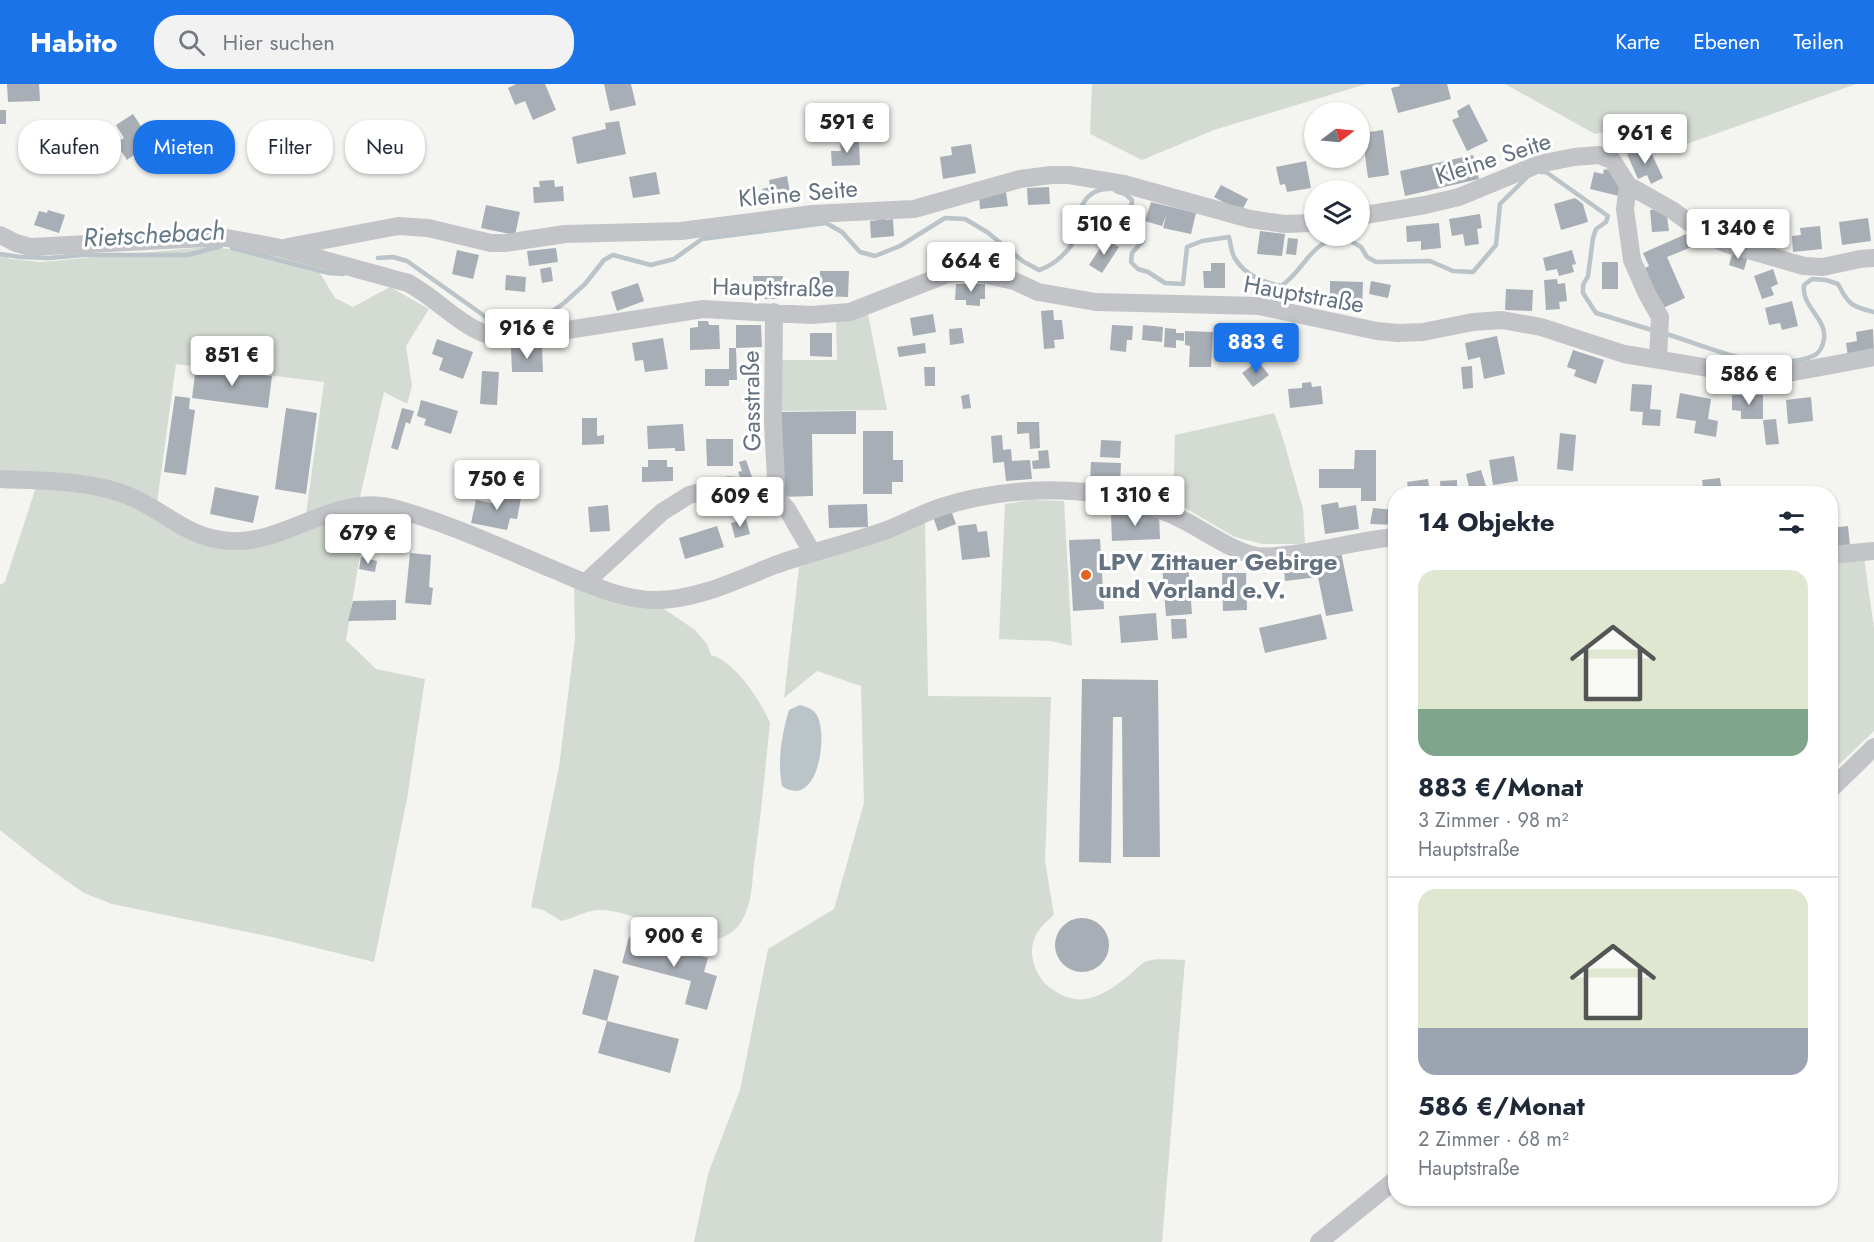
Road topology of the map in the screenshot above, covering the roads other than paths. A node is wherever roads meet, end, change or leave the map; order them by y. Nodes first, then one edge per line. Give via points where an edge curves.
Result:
1 (1628, 185) junction
2 (1370, 214) edge
3 (1304, 223) edge
4 (0, 235) edge
5 (281, 248) junction
6 (1874, 258) edge
7 (774, 312) junction
8 (1658, 352) junction
9 (1874, 357) edge
10 (0, 479) edge
11 (777, 498) junction
12 (1388, 538) edge
13 (1874, 551) edge
14 (812, 552) junction
15 (1838, 554) edge
16 (585, 583) junction
17 (1874, 747) edge
18 (1838, 782) edge
19 (1388, 1186) edge
20 (1319, 1242) edge

1 - 2 street, Kleine Seite via 1612,160 1599,155 1574,157 1539,164 1459,197
1 - 6 street, Kleine Seite via 1727,244 1804,266 1823,267
1 - 8 street via 1624,209 1632,260 1660,317
3 - 5 street, Kleine Seite via 1250,219 1124,184 1051,175 1020,179 914,209 812,214 681,231 565,234 505,243 398,226
4 - 5 street, Hauptstraße via 30,247 227,238
5 - 7 street, Hauptstraße via 408,283 494,339 703,309
7 - 8 street, Hauptstraße via 850,312 947,274 963,272 1014,282 1038,292 1096,302 1259,306 1398,333 1502,320 1541,327 1624,354
7 - 11 street, Gasstraße
8 - 9 street, Hauptstraße via 1727,371 1758,374 1794,372
10 - 16 street via 111,490 196,534 229,541 266,538 338,511 366,504 381,505 461,531
11 - 14 street
11 - 16 street via 760,489 729,485 688,495 662,512
12 - 14 street via 1312,552 1256,556 1146,504 1095,494 1050,491 962,501 885,531
13 - 15 street
14 - 16 street via 701,593 675,598 634,598
17 - 18 street
19 - 20 street

